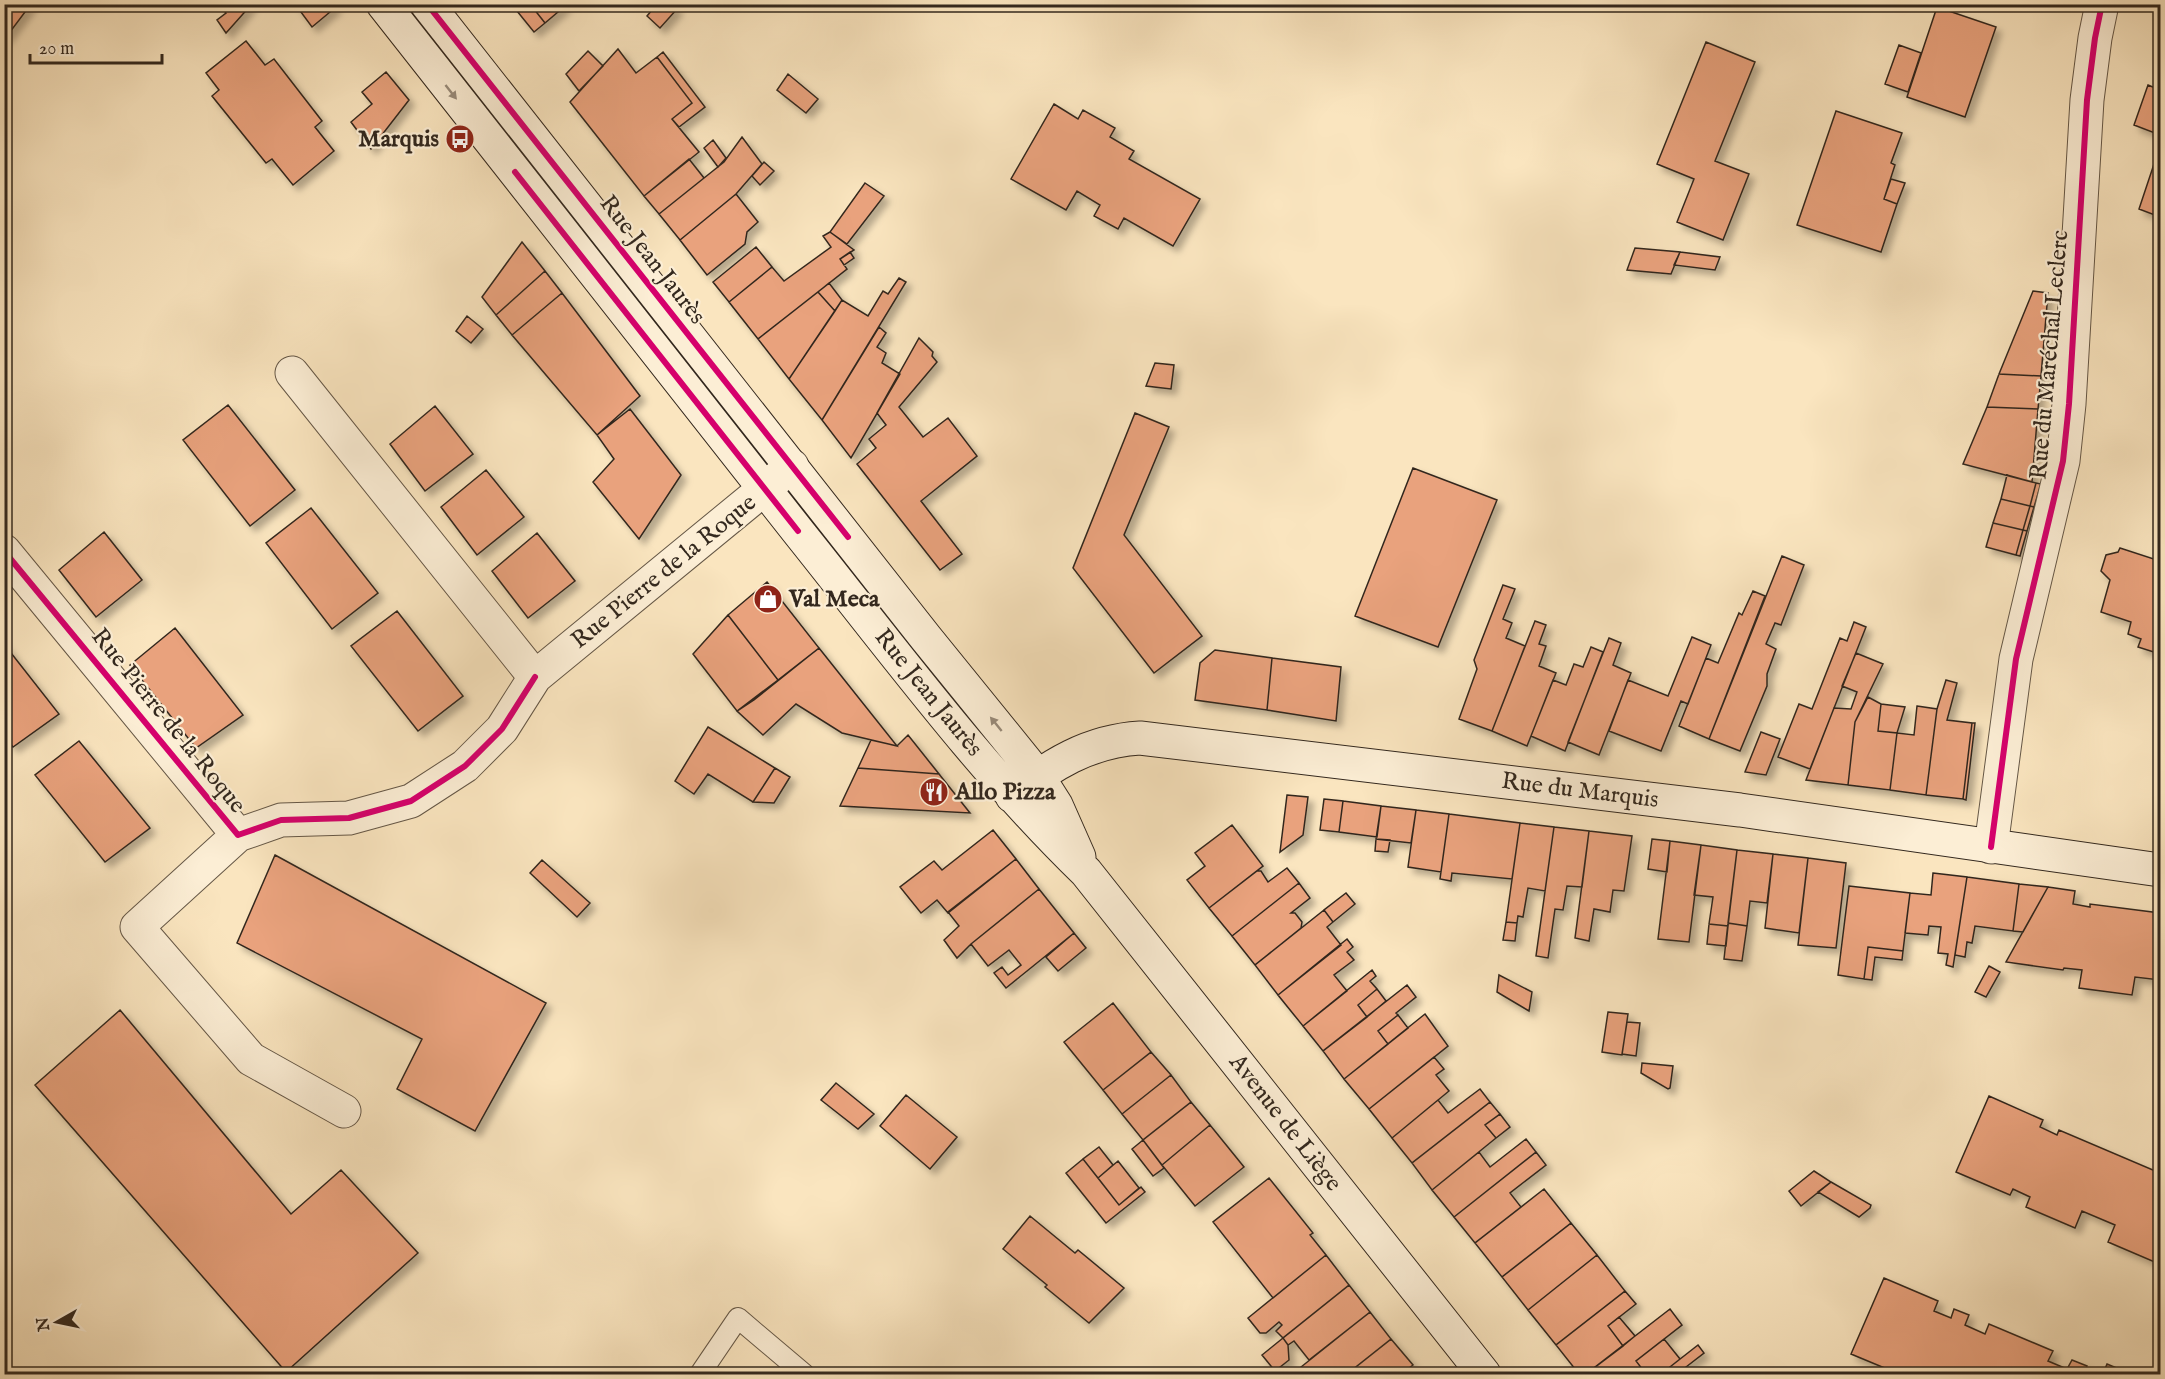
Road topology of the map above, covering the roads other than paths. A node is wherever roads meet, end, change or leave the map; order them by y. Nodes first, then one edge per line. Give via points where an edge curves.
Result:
1 (383, 4) edge
2 (427, 4) edge
3 (2102, 4) edge
4 (292, 374) dead end
5 (792, 466) junction
6 (765, 490) junction
7 (4, 551) edge
8 (535, 677) junction
9 (1035, 772) junction
10 (1009, 792) junction
11 (238, 835) junction
12 (1991, 847) junction
13 (2160, 870) edge
14 (1086, 872) junction
15 (344, 1111) dead end
16 (700, 1374) edge
17 (804, 1374) edge
18 (1484, 1374) edge

1 -> 6 main road, Rue Jean Jaurès
2 - 5 main road, Rue Jean Jaurès
3 - 12 main road, Rue du Maréchal Leclerc via 2087,100 2063,461 2016,659
4 - 8 main road
5 - 6 main road, Rue Pierre de la Roque
9 -> 5 main road, Rue Jean Jaurès
6 - 8 main road, Rue Pierre de la Roque
6 - 10 main road, Rue Jean Jaurès
7 - 11 main road, Rue Pierre de la Roque
8 - 11 main road, Rue Pierre de la Roque via 502,729 473,759 411,801 349,818 281,820
9 - 10 main road, Rue du Marquis
9 - 12 main road, Rue du Marquis via 1091,747 1140,738 1740,810
9 - 14 main road, Avenue de Liège via 1056,805
10 - 14 main road, Avenue de Liège
11 - 15 main road, Rue Pierre de la Roque via 137,927 251,1059
12 - 13 main road, Rue du Marquis
14 - 18 main road, Avenue de Liège
16 - 17 lane via 738,1318

